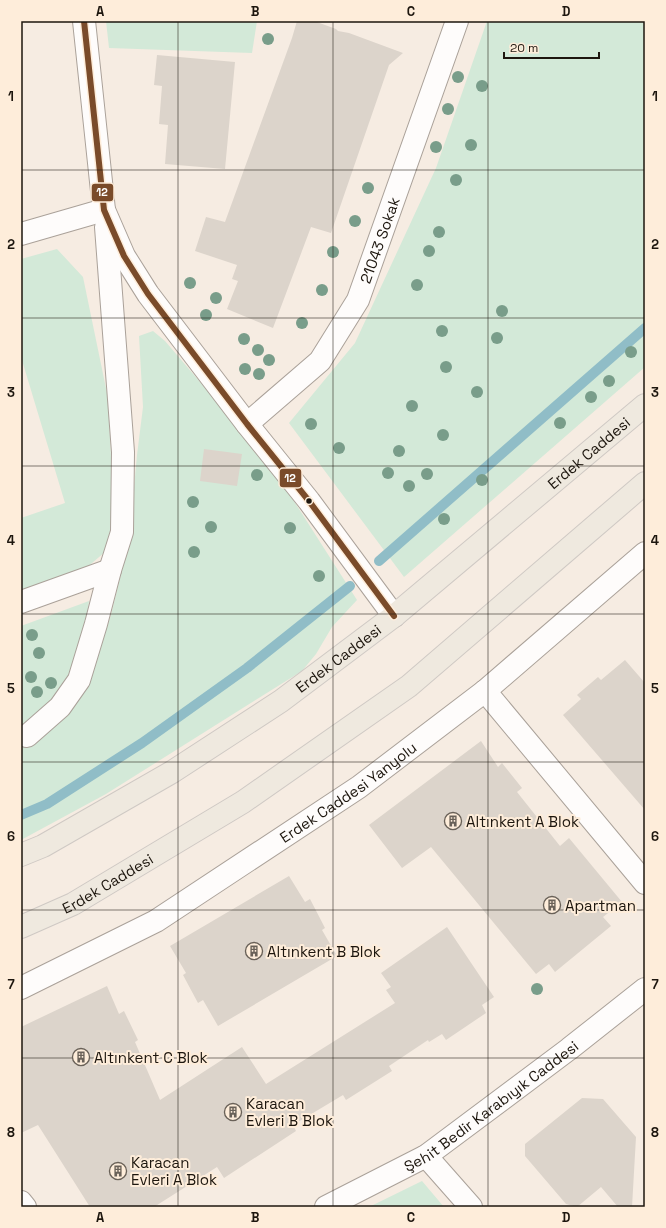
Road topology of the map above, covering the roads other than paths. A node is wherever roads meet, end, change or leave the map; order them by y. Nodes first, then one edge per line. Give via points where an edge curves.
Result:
1 (84, 21) edge
2 (457, 21) edge
3 (104, 210) junction
4 (21, 234) edge
5 (645, 405) edge
6 (247, 424) junction
7 (645, 483) edge
8 (645, 553) edge
9 (110, 570) junction
10 (21, 602) edge
11 (394, 616) junction
12 (485, 691) junction
13 (27, 736) dead end
14 (21, 855) edge
15 (645, 883) edge
16 (21, 927) edge
17 (21, 988) edge
18 (645, 989) edge
19 (426, 1156) junction
20 (21, 1202) edge
21 (25, 1207) edge
22 (326, 1207) edge
23 (472, 1207) edge

1 - 3 street
2 - 6 street, 21043 Sokak via 358,300 320,360
3 - 4 street
3 - 6 street via 124,256 148,294
3 - 9 street via 123,452 122,532
5 - 11 highway, Erdek Caddesi
6 - 11 street via 309,501
7 - 16 highway, Erdek Caddesi via 409,686 243,802 74,904
8 - 12 street, Erdek Caddesi Yanyolu
9 - 10 street
9 - 13 street via 79,680 60,707
11 - 14 highway, Erdek Caddesi via 281,701 172,772 43,846
12 - 15 street
12 - 17 street, Erdek Caddesi Yanyolu via 359,787 156,921
18 - 19 street, Şehit Bedir Karabıyık Caddesi
19 - 22 street, Şehit Bedir Karabıyık Caddesi
19 - 23 street
20 - 21 street

